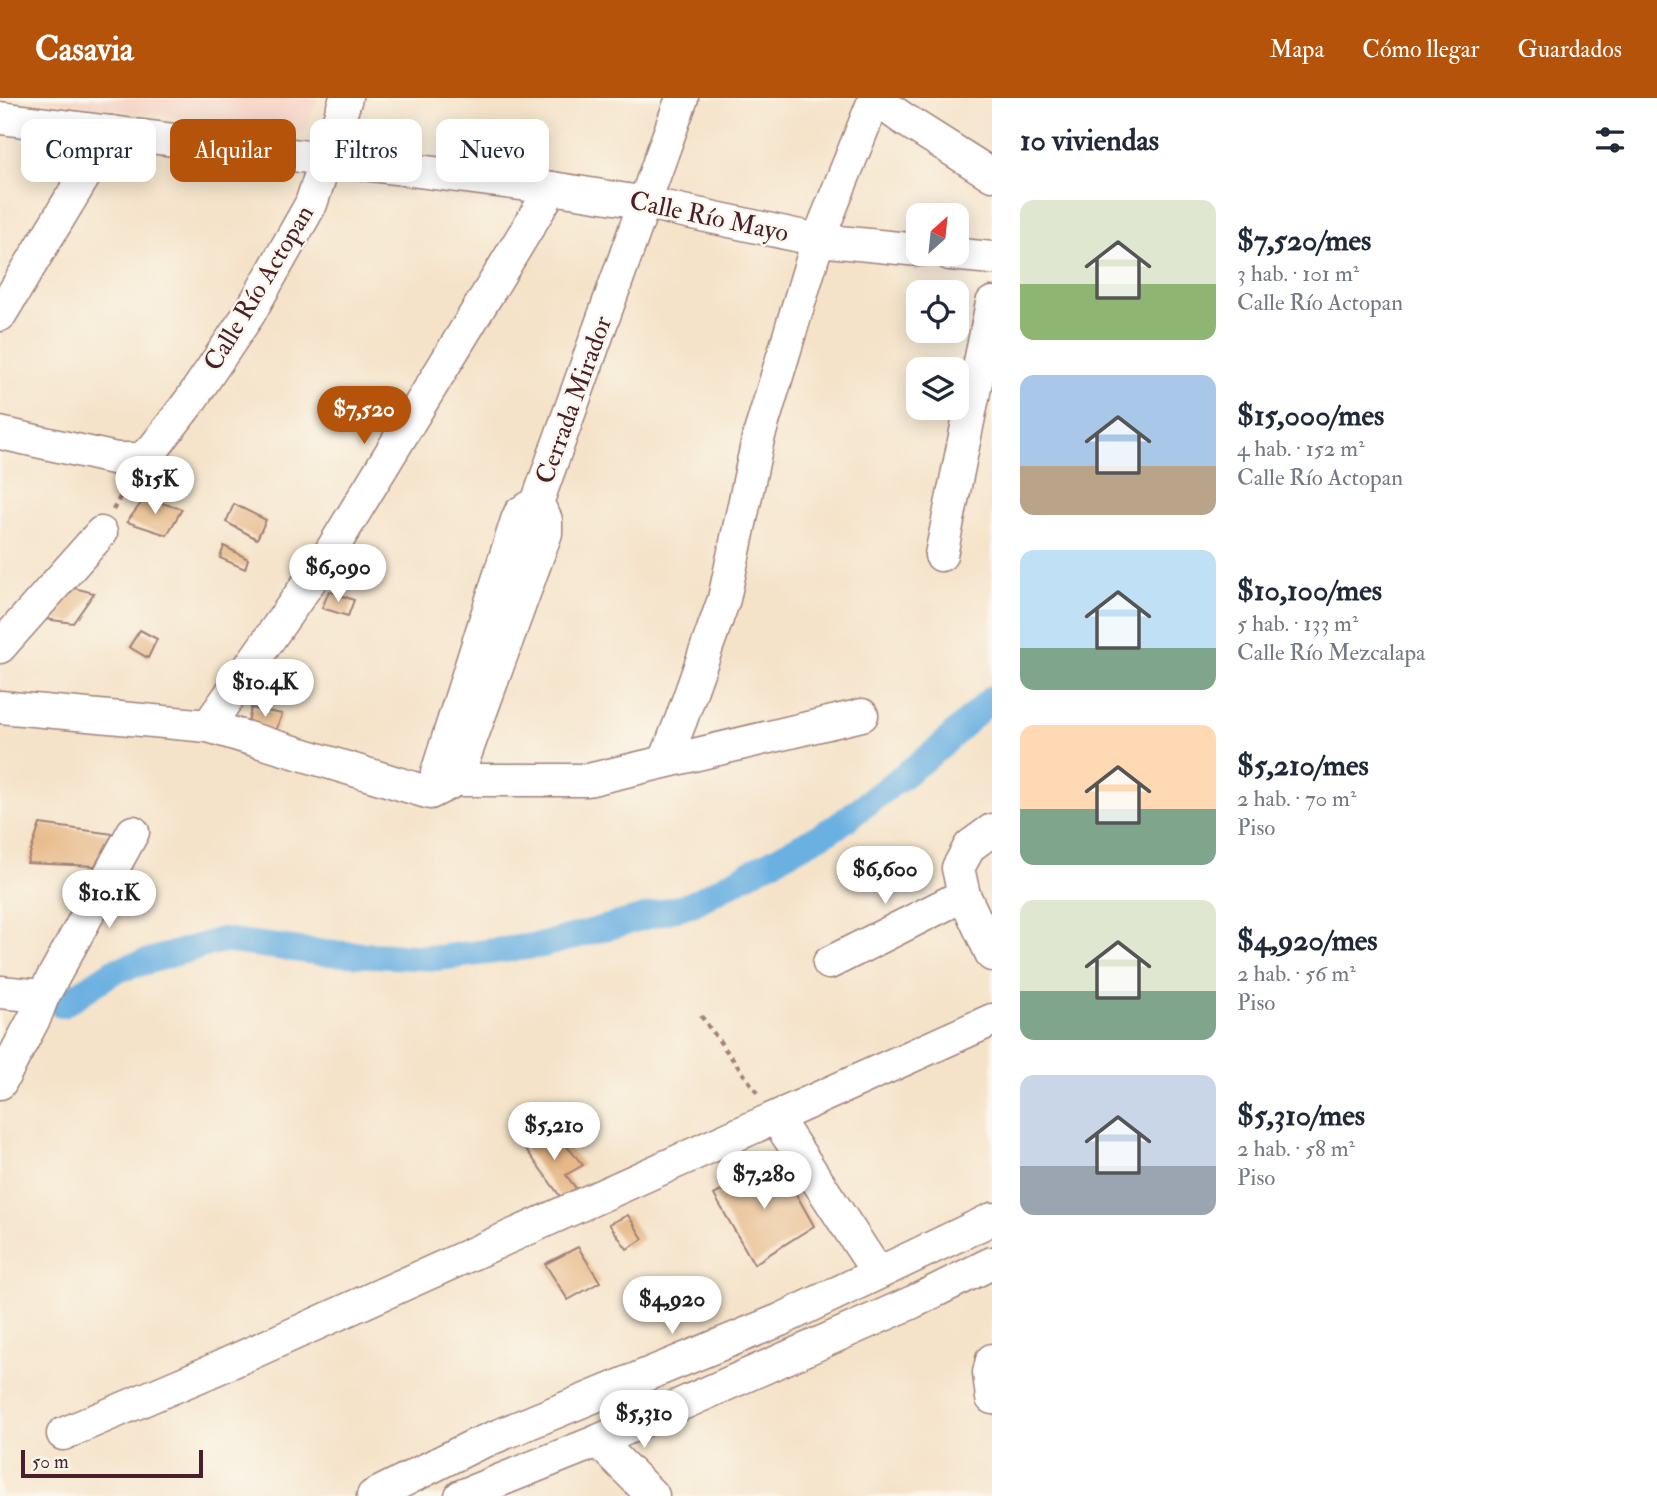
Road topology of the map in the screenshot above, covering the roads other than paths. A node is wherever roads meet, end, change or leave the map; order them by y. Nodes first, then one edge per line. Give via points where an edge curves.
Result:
1 (346, 98) edge
2 (682, 98) edge
3 (874, 98) edge
4 (0, 118) edge
5 (339, 119) edge
6 (21, 121) edge
7 (156, 138) edge
8 (310, 158) edge
9 (422, 172) edge
10 (992, 175) edge
11 (81, 182) edge
12 (318, 182) edge
13 (552, 188) junction
14 (646, 202) junction
15 (818, 240) junction
16 (906, 249) edge
17 (970, 256) edge
18 (992, 258) edge
19 (992, 303) edge
20 (0, 315) edge
21 (0, 433) edge
22 (101, 533) road end
23 (941, 555) dead end
24 (0, 647) edge
25 (0, 707) edge
26 (862, 715) dead end
27 (208, 726) junction
28 (665, 761) junction
29 (443, 786) junction
30 (992, 830) edge
31 (133, 832) dead end
32 (964, 895) junction
33 (992, 955) edge
34 (829, 963) dead end
35 (0, 992) edge
36 (43, 996) junction
37 (992, 1020) edge
38 (0, 1083) edge
39 (776, 1118) junction
40 (992, 1219) edge
41 (992, 1263) edge
42 (877, 1273) junction
43 (992, 1360) edge
44 (992, 1398) edge
45 (62, 1434) dead end
46 (598, 1441) junction
47 (373, 1496) edge
48 (461, 1496) edge
49 (653, 1496) edge

1 - 5 street, Calle Río Actopan
2 - 14 street, Cerrada Mirador
3 - 10 street
3 - 15 street
4 - 6 street, Calle Río Mayo
7 - 8 street, Calle Río Mayo
9 - 13 street, Calle Río Mayo
11 - 20 street
12 - 21 street, Calle Río Actopan via 311,204 249,314 190,401 141,459 117,459
13 - 14 street, Calle Río Mayo
13 - 27 street via 331,551
14 - 15 street, Calle Río Mayo
14 - 29 street, Cerrada Mirador via 537,503 547,520 546,533
15 - 16 street, Calle Río Mayo
15 - 28 street via 758,439 724,600
17 - 18 street
19 - 23 street
22 - 24 street
25 - 27 street
26 - 28 street
27 - 29 street
28 - 29 street via 588,780
30 - 32 street via 970,846 958,868
31 - 36 street
32 - 33 street
32 - 34 street
35 - 36 street
36 - 38 street
37 - 39 street
39 - 42 street
39 - 45 street
40 - 42 street
41 - 46 street
42 - 47 street via 780,1320 473,1446
43 - 44 street
46 - 48 street
46 - 49 street

